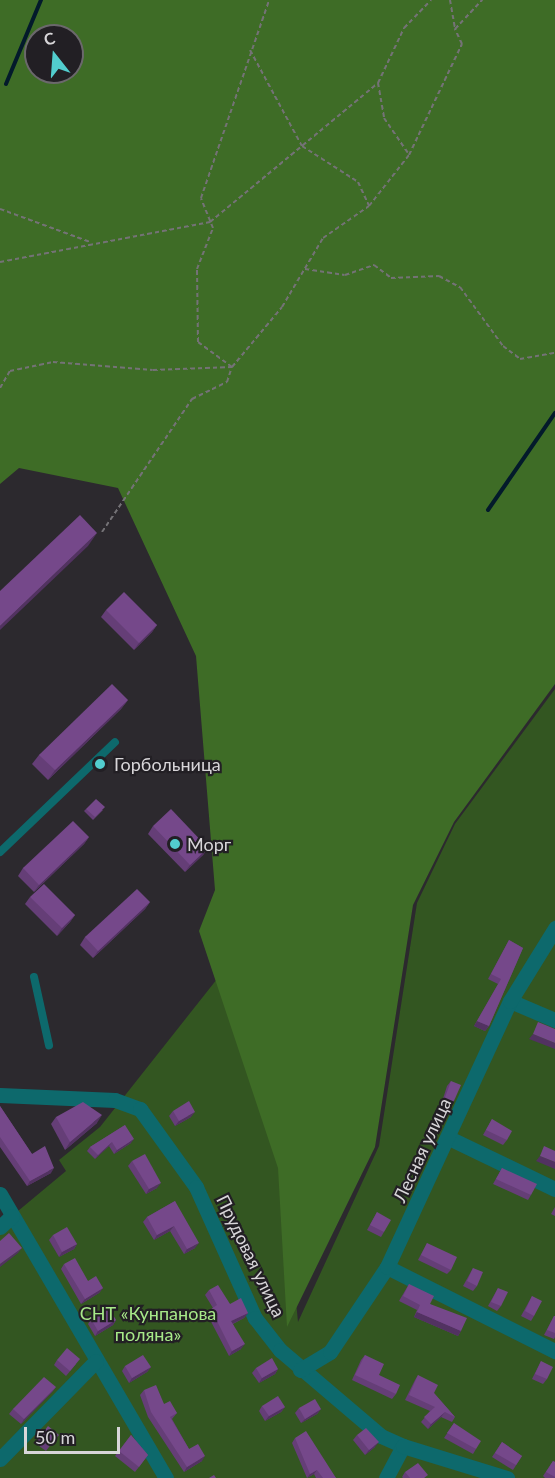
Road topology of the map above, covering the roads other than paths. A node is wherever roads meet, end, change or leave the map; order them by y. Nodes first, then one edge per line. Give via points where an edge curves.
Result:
1 (115, 742) dead end
2 (0, 852) edge
3 (555, 928) edge
4 (33, 977) dead end
5 (510, 1001) junction
6 (555, 1020) edge
7 (49, 1045) dead end
8 (0, 1095) edge
9 (450, 1139) junction
10 (555, 1189) edge
11 (0, 1194) edge
12 (12, 1216) junction
13 (0, 1227) edge
14 (387, 1267) junction
15 (555, 1351) edge
16 (96, 1361) junction
17 (300, 1370) junction
18 (403, 1446) junction
19 (0, 1459) edge
20 (163, 1476) edge
21 (386, 1478) edge
22 (507, 1478) edge

1 - 2 lane
3 - 5 street, Лесная улица
4 - 7 lane
5 - 6 street
5 - 9 street, Лесная улица
8 - 17 street, Прудовая улица via 116,1100 140,1109 196,1187 255,1318
9 - 10 street
9 - 14 street, Лесная улица
11 - 12 street
12 - 13 street
12 - 16 street
14 - 15 street
14 - 17 street, Лесная улица via 330,1352
16 - 19 street
16 - 20 street
17 - 18 street, Прудовая улица via 381,1436
18 - 21 street
18 - 22 street, Прудовая улица

